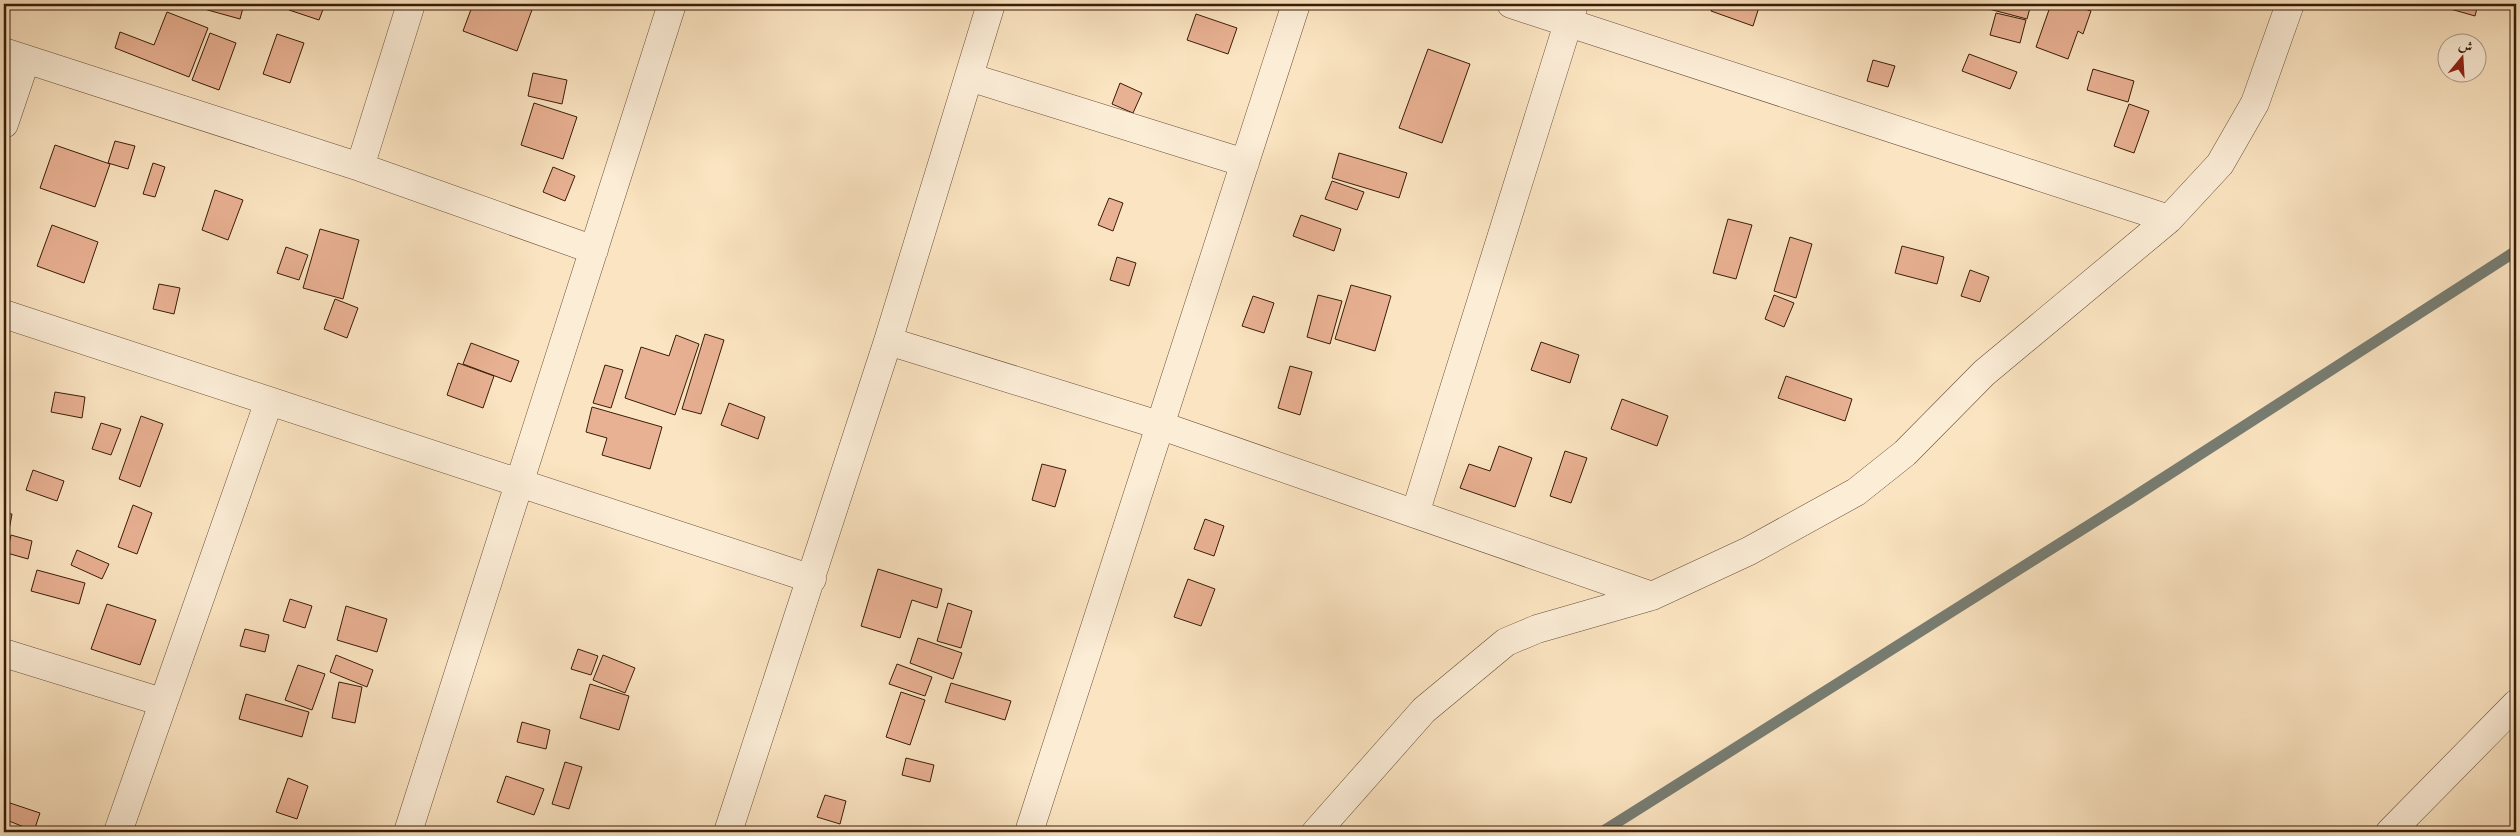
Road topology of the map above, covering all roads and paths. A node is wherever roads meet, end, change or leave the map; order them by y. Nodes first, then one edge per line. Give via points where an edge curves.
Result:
1 (411, 4) edge
2 (672, 4) edge
3 (991, 4) edge
4 (1296, 4) edge
5 (1511, 4) edge
6 (2290, 4) edge
7 (1571, 13) edge
8 (15, 56) edge
9 (969, 77) junction
10 (4, 124) edge
11 (1244, 163) junction
12 (360, 167) junction
13 (2169, 219) junction
14 (594, 250) junction
15 (4, 314) edge
16 (888, 341) junction
17 (269, 401) junction
18 (1159, 425) junction
19 (520, 483) junction
20 (1415, 514) junction
21 (812, 579) junction
22 (1652, 596) junction
23 (4, 653) edge
24 (162, 702) junction
25 (2516, 704) edge
26 (118, 832) edge
27 (408, 832) edge
28 (728, 832) edge
29 (1029, 832) edge
30 (1316, 832) edge
31 (2390, 832) edge

1 - 12 street
2 - 14 street
3 - 9 street
4 - 11 street
5 - 7 street
6 - 13 street via 2255,103 2220,164
7 - 13 street
7 - 20 street
8 - 10 street
8 - 12 street
9 - 11 street
9 - 16 street
11 - 18 street
12 - 14 street
13 - 22 street via 1984,373 1904,452 1856,492 1749,551
14 - 19 street
15 - 17 street
16 - 18 street
16 - 21 street
17 - 19 street
17 - 24 street
18 - 20 street
18 - 29 street
19 - 21 street
19 - 27 street
20 - 22 street
21 - 28 street
22 - 30 street via 1537,629 1506,642 1424,710
23 - 24 street
24 - 26 street
25 - 31 street

